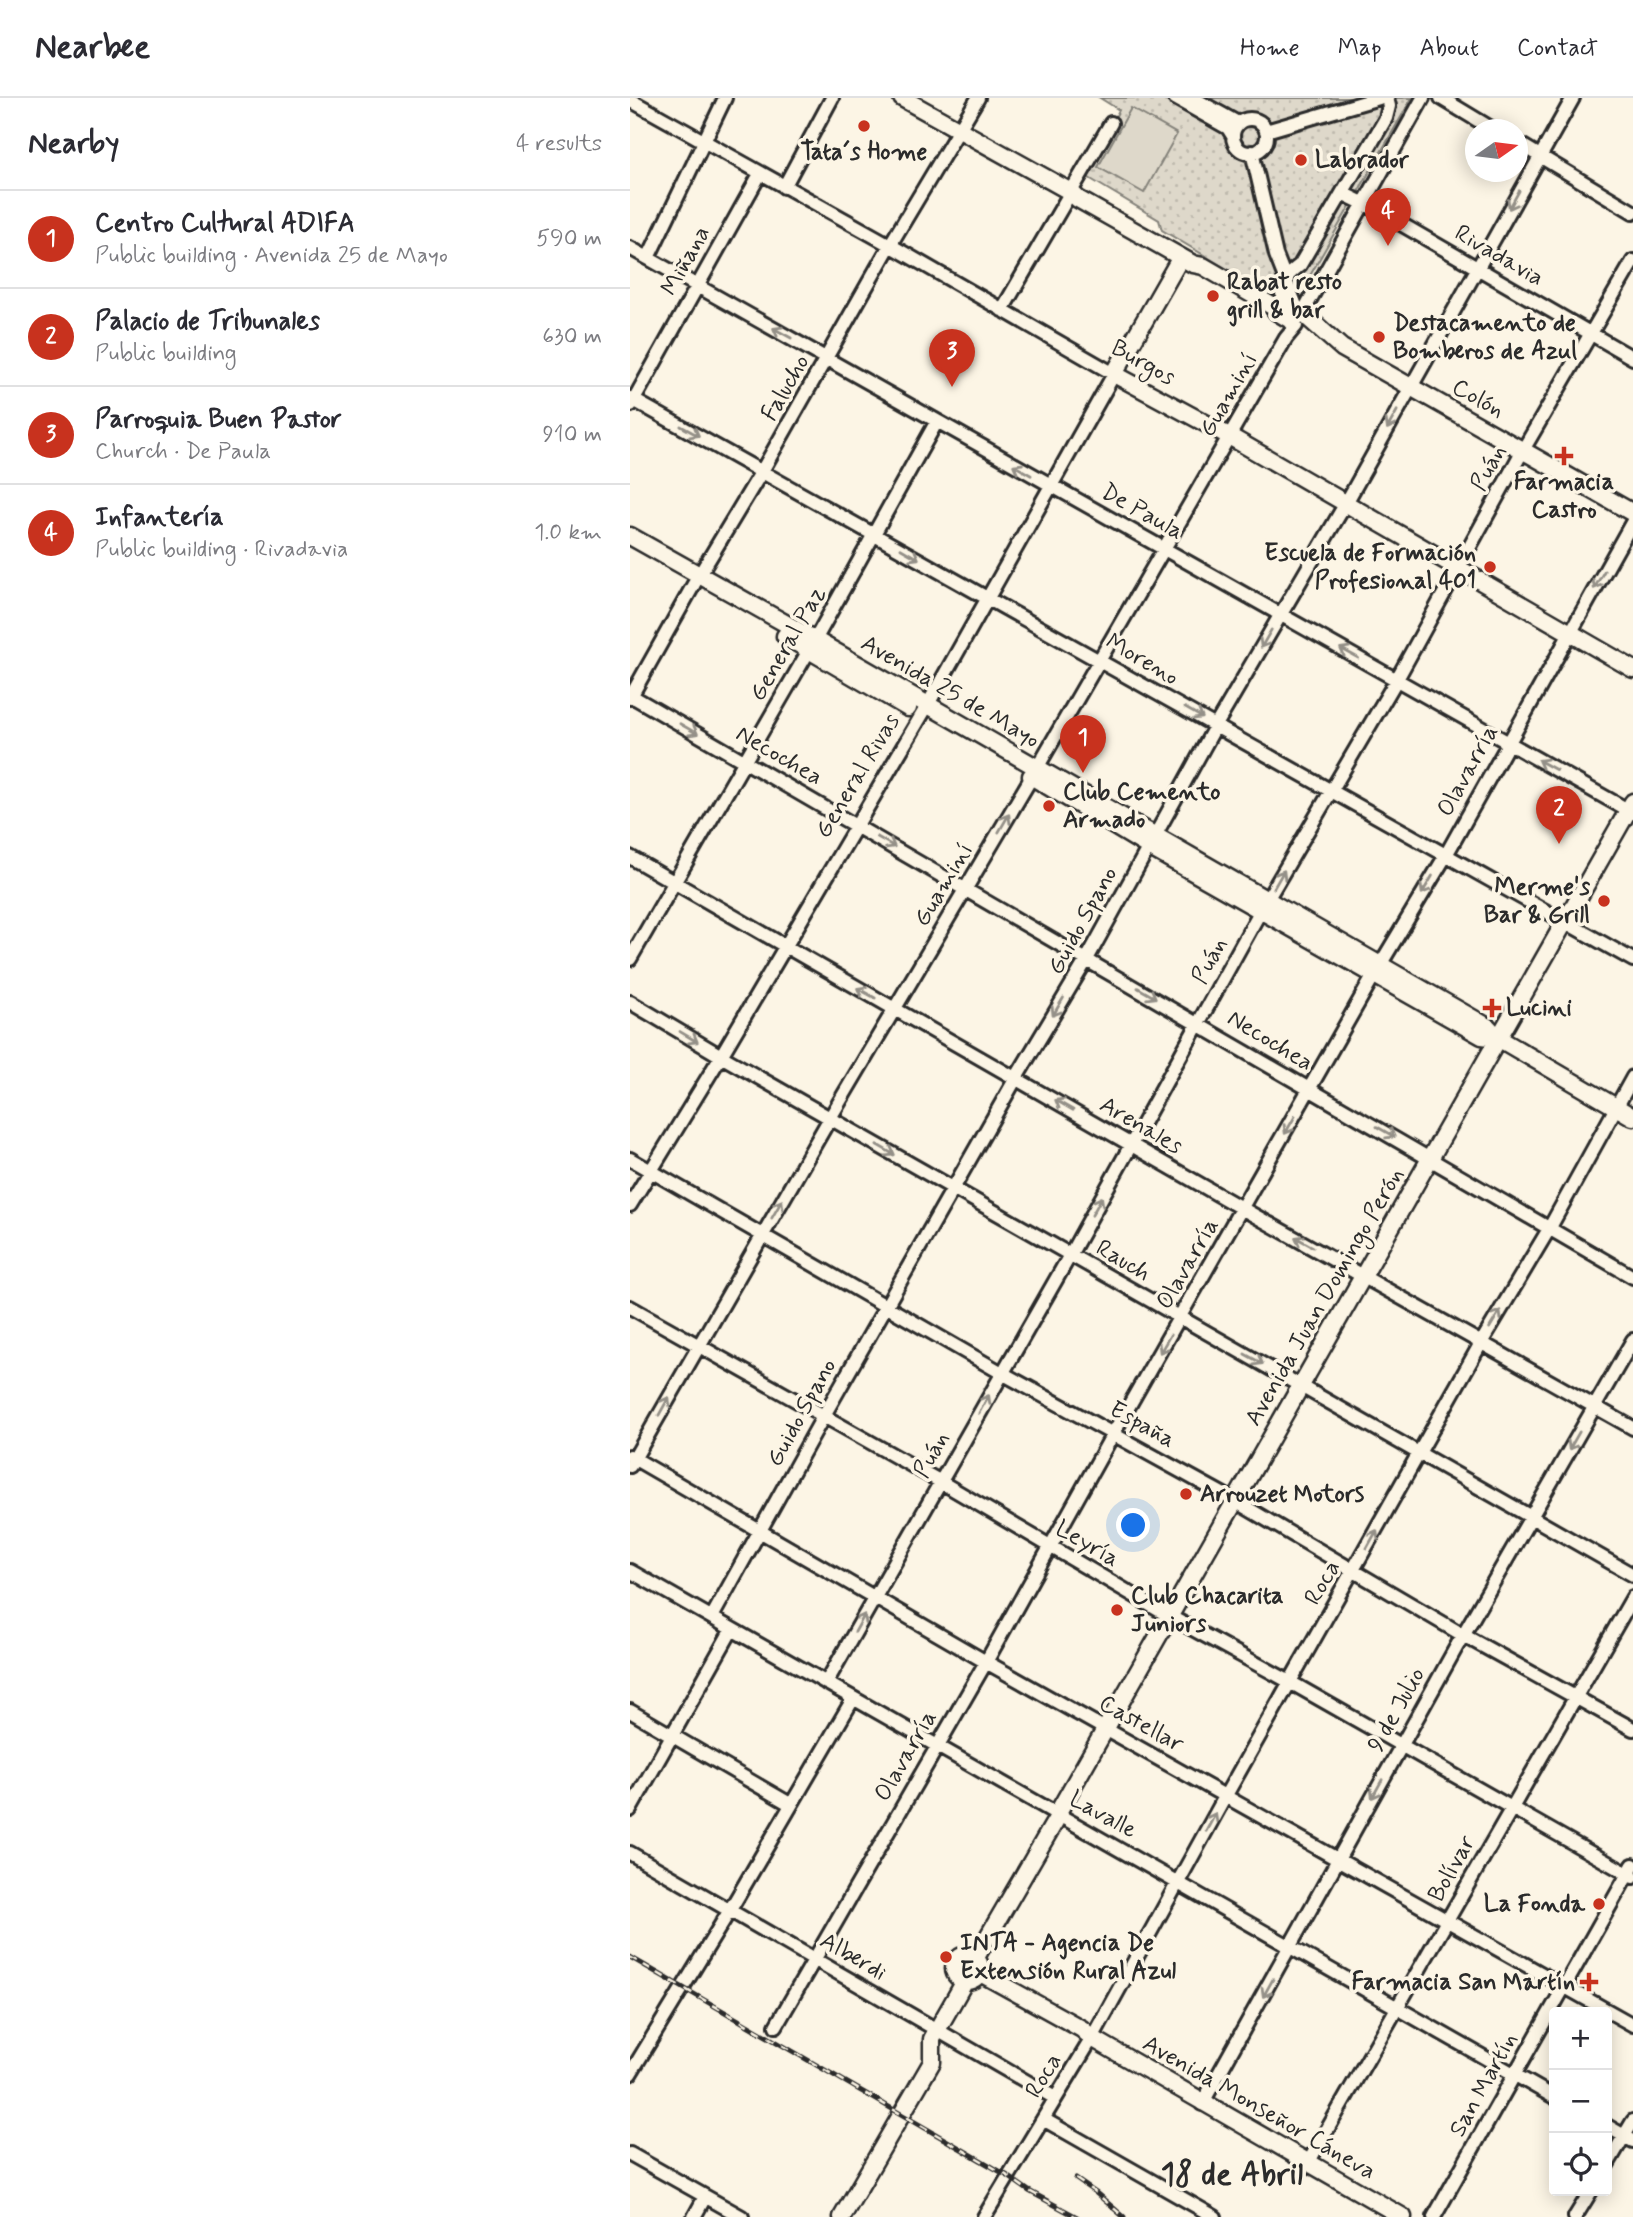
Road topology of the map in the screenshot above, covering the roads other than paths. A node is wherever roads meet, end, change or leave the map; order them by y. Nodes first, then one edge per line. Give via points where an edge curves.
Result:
1 (726, 98) edge
2 (832, 98) edge
3 (902, 98) edge
4 (978, 98) edge
5 (1175, 98) edge
6 (1193, 98) edge
7 (1379, 98) edge
8 (1387, 98) edge
9 (1423, 98) edge
10 (1441, 98) edge
11 (1573, 98) edge
12 (630, 100) edge
13 (1476, 119) edge
14 (1111, 123) dead end
15 (959, 130) junction
16 (1235, 130) junction
17 (1266, 131) junction
18 (703, 141) junction
19 (1528, 150) edge
20 (1252, 152) junction
21 (1539, 156) junction
22 (760, 174) junction
23 (784, 187) junction
24 (1071, 192) junction
25 (1342, 193) junction
26 (1362, 203) junction
27 (1633, 212) edge
28 (890, 245) junction
29 (630, 248) edge
30 (1181, 257) junction
31 (648, 258) junction
32 (1633, 261) edge
33 (1203, 266) junction
34 (1477, 267) junction
35 (1284, 277) junction
36 (696, 286) junction
37 (1002, 310) junction
38 (1298, 316) junction
39 (1592, 333) junction
40 (827, 358) junction
41 (1633, 358) edge
42 (1114, 374) junction
43 (1410, 387) junction
44 (631, 401) edge
45 (937, 421) junction
46 (1229, 436) junction
47 (1523, 450) junction
48 (762, 471) junction
49 (1050, 486) junction
50 (1346, 503) junction
51 (1633, 513) edge
52 (1633, 521) edge
53 (875, 534) junction
54 (630, 536) edge
55 (630, 547) edge
56 (1164, 547) junction
57 (1457, 569) junction
58 (696, 580) junction
59 (987, 598) junction
60 (1280, 615) junction
61 (1569, 634) junction
62 (812, 644) junction
63 (1100, 659) junction
64 (1633, 669) edge
65 (1396, 679) junction
66 (631, 696) edge
67 (924, 711) junction
68 (1216, 726) junction
69 (1508, 743) junction
70 (744, 760) junction
71 (1034, 773) junction
72 (1331, 790) junction
73 (1631, 808) edge
74 (855, 825) junction
75 (1152, 842) junction
76 (1446, 855) junction
77 (630, 857) edge
78 (674, 881) junction
79 (966, 888) junction
80 (1264, 905) junction
81 (1563, 921) junction
82 (785, 947) junction
83 (630, 959) edge
84 (1087, 959) junction
85 (1633, 960) edge
86 (1377, 970) junction
87 (630, 1002) edge
88 (894, 1009) junction
89 (1200, 1024) junction
90 (1498, 1038) junction
91 (721, 1056) junction
92 (1633, 1077) edge
93 (1016, 1078) junction
94 (1311, 1089) junction
95 (1615, 1107) junction
96 (1633, 1117) edge
97 (830, 1118) junction
98 (1131, 1144) junction
99 (1430, 1158) junction
100 (630, 1159) edge
101 (651, 1171) junction
102 (954, 1188) junction
103 (630, 1205) edge
104 (1243, 1209) junction
105 (1549, 1229) junction
106 (762, 1235) junction
107 (1070, 1255) junction
108 (1364, 1275) junction
109 (1633, 1277) edge
110 (887, 1306) junction
111 (630, 1307) edge
112 (1180, 1319) junction
113 (1633, 1340) edge
114 (1481, 1343) junction
115 (698, 1345) junction
116 (1002, 1373) junction
117 (1302, 1385) junction
118 (1594, 1405) junction
119 (824, 1417) junction
120 (1633, 1428) edge
121 (1113, 1434) junction
122 (1419, 1454) junction
123 (631, 1460) edge
124 (941, 1482) junction
125 (1235, 1501) junction
126 (1531, 1517) junction
127 (760, 1531) junction
128 (1050, 1546) junction
129 (1354, 1570) junction
130 (630, 1571) edge
131 (1633, 1575) edge
132 (1633, 1597) edge
133 (874, 1598) junction
134 (1169, 1616) junction
135 (712, 1617) junction
136 (732, 1629) junction
137 (1463, 1635) junction
138 (986, 1662) junction
139 (1290, 1682) junction
140 (826, 1683) junction
141 (1576, 1697) junction
142 (853, 1699) junction
143 (630, 1711) edge
144 (1104, 1728) junction
145 (1633, 1730) edge
146 (672, 1736) junction
147 (1400, 1746) junction
148 (936, 1747) junction
149 (1226, 1795) junction
150 (790, 1804) junction
151 (1511, 1807) junction
152 (630, 1810) edge
153 (1057, 1814) junction
154 (630, 1853) edge
155 (1338, 1860) junction
156 (1631, 1872) edge
157 (1179, 1882) junction
158 (730, 1910) junction
159 (1447, 1921) junction
160 (1291, 1947) junction
161 (814, 1958) junction
162 (970, 1969) junction
163 (1563, 1987) junction
164 (1397, 2007) junction
165 (1633, 2025) edge
166 (776, 2026) dead end
167 (932, 2026) junction
168 (1092, 2038) junction
169 (630, 2074) edge
170 (1514, 2074) junction
171 (1549, 2094) edge
172 (1055, 2098) junction
173 (1202, 2104) junction
174 (1043, 2119) junction
175 (1633, 2121) edge
176 (1612, 2129) edge
177 (1629, 2138) edge
178 (630, 2154) edge
179 (1612, 2159) edge
180 (1308, 2163) junction
181 (1588, 2196) edge
182 (705, 2197) junction
183 (694, 2217) edge
184 (742, 2217) edge
185 (842, 2217) edge
186 (984, 2217) edge
187 (1214, 2217) edge
188 (1403, 2217) edge
189 (1434, 2217) edge
190 (1575, 2217) edge

1 - 18 street
2 - 23 street
3 - 15 main road
4 - 15 street, Falucho
5 - 16 street
6 - 16 street
7 - 17 street
8 - 25 street via 1386,118
9 - 26 street, Guaminí
10 - 13 street
11 - 21 street, Guido Spano
12 - 18 street, Burgos
14 - 24 street
15 - 24 main road
15 - 28 street, Falucho
16 - 17 street via 1247,119 1256,120
16 - 20 street via 1234,141 1241,150
17 - 20 street via 1265,144
18 - 22 street, Burgos
18 - 31 street
19 - 21 street
20 - 35 street
21 - 27 street
21 -> 34 street, Guido Spano
22 - 23 street, Burgos
22 - 36 street, Miñana
23 - 28 street, Burgos
24 - 30 main road
24 - 33 main road via 1082,193
24 - 37 street
25 - 26 street, Rivadavia
25 - 35 street via 1300,265
26 - 34 street, Rivadavia
26 - 38 street, Guaminí
28 - 37 street, Burgos
28 - 40 street, Falucho
29 - 31 street, De Paula
30 - 33 main road
30 - 42 main road, General Rivas
31 - 36 street, De Paula
32 - 39 street, Puán
33 - 38 main road
34 - 39 street, Rivadavia
34 - 43 street, Guido Spano
35 - 38 street
40 -> 36 street, De Paula
36 - 44 street, Miñana
37 - 42 street, Burgos
38 - 43 main road, Colón
38 - 46 street, Guaminí
39 - 41 street, Rivadavia
39 - 47 street, Puán
40 - 45 street, De Paula
40 - 48 street, Falucho
42 - 46 main road, Burgos
42 - 49 street, General Rivas
43 - 47 main road, Colón
43 -> 50 street, Guido Spano
44 -> 48 street, Moreno
49 -> 45 street, De Paula
45 - 53 street, General Paz
46 - 50 main road, Burgos
46 - 56 street, Guaminí
47 - 51 main road, Colón
47 - 57 street, Puán
48 - 53 street, Moreno
48 - 58 street, Falucho
49 - 56 street, De Paula
49 - 59 street, General Rivas
50 - 57 main road, Burgos
50 - 60 street, Guido Spano
52 -> 61 street, Olavarría
53 -> 59 street, Moreno
53 - 62 street, General Paz
54 - 58 main road, Avenida 25 de Mayo
55 - 58 main road, Avenida 25 de Mayo
56 - 60 street, De Paula
56 - 63 street, Guaminí
57 - 61 main road, Burgos
57 - 65 street, Puán
58 - 62 main road, Avenida 25 de Mayo
58 - 66 street, Falucho
59 - 63 street, Moreno
59 - 67 street, General Rivas
65 -> 60 street, De Paula
60 -> 68 street, Guido Spano
61 - 64 main road, Burgos
61 - 69 street, Olavarría
62 - 67 main road, Avenida 25 de Mayo
62 - 70 street, General Paz
63 -> 68 street, Moreno
63 - 71 street, Guaminí
65 - 69 street, De Paula
65 - 72 street, Puán
66 -> 70 street, Necochea
67 - 71 main road, Avenida 25 de Mayo
67 - 74 street, General Rivas
68 - 72 street, Moreno
68 - 75 street, Guido Spano
73 -> 69 street, De Paula
69 - 76 street, Olavarría
70 - 74 street, Necochea
70 - 78 street, General Paz
71 - 75 main road, Avenida 25 de Mayo
79 -> 71 street, Guaminí
72 - 76 street, Moreno
80 -> 72 street, Puán
73 - 81 main road, Avenida Juan Domingo Perón
74 -> 79 street, Necochea
74 - 82 street, General Rivas
75 - 80 main road, Avenida 25 de Mayo
75 - 84 street, Guido Spano
76 - 81 street, Moreno
76 -> 86 street, Olavarría
77 - 78 street, Arenales
78 - 82 street, Arenales
78 - 83 street, General Paz
79 - 84 street, Necochea
79 - 88 street, Guaminí
80 - 86 main road, Avenida 25 de Mayo
80 - 89 street, Puán
81 - 85 street, Moreno
81 - 90 main road, Avenida Juan Domingo Perón
88 -> 82 street, Arenales
82 - 91 street, General Rivas
84 -> 89 street, Necochea
84 -> 93 street, Guido Spano
86 - 90 main road, Avenida 25 de Mayo via 1488,1027
86 - 94 street, Olavarría
87 -> 91 street, Rauch
88 - 93 street, Arenales
88 - 97 street, Guaminí
89 - 94 street, Necochea
89 - 98 street, Puán
90 - 95 main road, Avenida 25 de Mayo
90 - 99 main road, Avenida Juan Domingo Perón
91 - 97 street, Rauch
91 - 101 street, General Rivas
92 - 95 street, Roca
98 -> 93 street, Arenales
93 - 102 street, Guido Spano
94 -> 99 street, Necochea
94 -> 104 street, Olavarría
95 - 96 main road, Avenida 25 de Mayo
95 - 105 street, Roca
97 -> 102 street, Rauch
106 -> 97 street, Guaminí
98 - 104 street, Arenales
107 -> 98 street, Puán
99 - 105 street, Necochea
99 - 108 main road, Avenida Juan Domingo Perón
100 - 101 street, España
101 - 103 street, General Rivas
101 - 106 street, España
102 - 107 street, Rauch
102 - 110 street, Guido Spano
108 -> 104 street, Arenales
104 - 112 street, Olavarría
105 - 109 street, Necochea
114 -> 105 street, Roca
106 - 110 street, España
106 - 115 street, Guaminí
107 - 112 street, Rauch
107 - 116 street, Puán
108 - 114 street, Arenales
108 - 117 main road, Avenida Juan Domingo Perón
110 - 116 street, España
110 - 119 street, Guido Spano
111 - 115 street, Leyría
112 -> 117 street, Rauch
112 -> 121 street, Olavarría
113 - 118 street, 9 de Julio
114 - 118 street, Arenales
114 - 122 street, Roca
115 - 119 street, Leyría
123 -> 115 street, Guaminí
116 - 121 street, España
124 -> 116 street, Puán
117 - 122 street, Rauch
117 - 125 main road, Avenida Juan Domingo Perón
118 - 120 street, Arenales
118 -> 126 street, 9 de Julio
119 - 124 street, Leyría
119 - 127 street, Guido Spano
121 - 125 street, España
121 - 128 street, Olavarría
122 - 126 street, Rauch
129 -> 122 street, Roca
123 - 127 street, Castellar
124 - 128 street, Leyría
124 - 133 street, Puán
125 - 129 street, España
125 - 134 main road, Avenida Juan Domingo Perón
126 - 131 street, Rauch
126 - 137 street, 9 de Julio
127 - 133 street, Castellar
127 - 135 street, Guido Spano
128 - 134 street, Leyría
128 - 138 street, Olavarría
129 - 137 street, España
129 - 139 street, Roca
130 - 135 street, Lavalle
132 - 141 street, Bolívar
133 - 138 street, Castellar
140 -> 133 street, Puán
134 - 139 street, Leyría
134 - 144 main road, Avenida Juan Domingo Perón
135 - 136 street, Lavalle
136 - 140 street, Lavalle
136 - 146 street
137 - 141 street, España
137 - 147 street, 9 de Julio
138 - 144 street, Castellar
138 - 148 street, Olavarría
139 - 147 street, Leyría
139 - 149 street, Roca
140 - 142 street, Lavalle
141 - 145 street, España
141 - 151 street, Bolívar
142 - 148 street, Lavalle
142 - 150 street
143 - 146 street
144 - 149 street, Castellar
144 - 153 main road, Avenida Juan Domingo Perón
146 - 150 street
146 - 152 street
147 - 151 street, Leyría
147 -> 155 street, 9 de Julio
148 - 153 street, Lavalle
148 - 161 street, Olavarría
149 - 155 street, Castellar
157 -> 149 street, Roca
150 - 158 street
151 - 156 street, Leyría
151 - 159 street, Bolívar
153 - 157 street, Lavalle
153 - 162 main road, Avenida Juan Domingo Perón
154 - 158 street, Alberdi
155 - 159 street, Castellar
155 - 160 street, 9 de Julio
156 - 163 street, San Martín
157 - 160 street, Lavalle
157 - 168 street, Roca
158 - 161 street, Alberdi
158 - 169 street
159 - 163 street, Castellar
159 - 164 street, Bolívar
160 - 164 street, Lavalle
160 -> 173 street, 9 de Julio
161 - 166 street, Olavarría
161 - 167 street, Alberdi
162 - 167 main road, Avenida Juan Domingo Perón
162 - 168 main road, Avenida Monseñor Cáneva via 981,1980
163 - 165 street, Castellar
163 - 170 street, San Martín
164 - 170 street, Lavalle
164 - 180 street, Bolívar
167 - 172 street, Alberdi
167 - 185 main road, Avenida Juan Domingo Perón via 932,2062
168 - 172 street, Roca
168 - 173 main road, Avenida Monseñor Cáneva
170 - 171 street, Lavalle
170 - 189 street, San Martín
172 - 174 street, Roca
173 - 180 main road, Avenida Monseñor Cáneva
174 - 186 street, Roca
174 - 187 street
175 - 177 street
176 - 177 street
177 - 179 street
178 - 182 street
180 - 188 main road, Avenida Monseñor Cáneva
181 - 190 street
182 - 183 street
182 - 184 street

